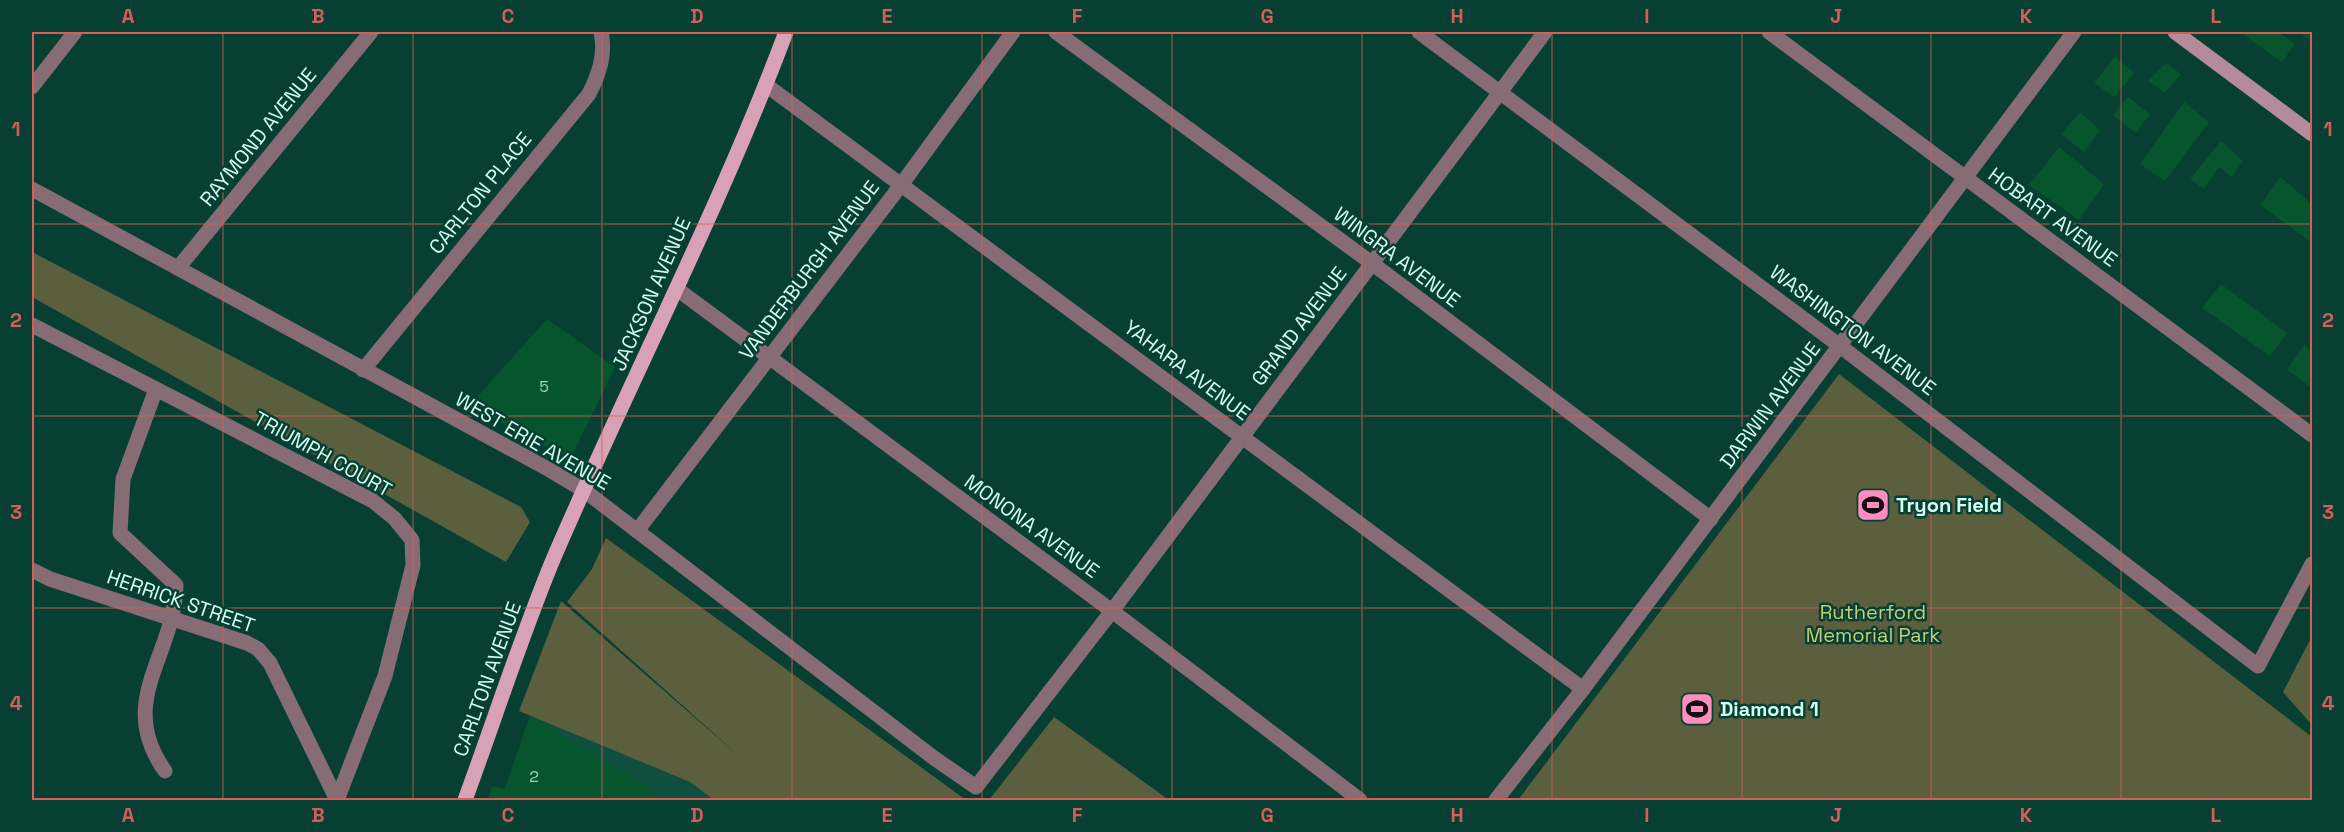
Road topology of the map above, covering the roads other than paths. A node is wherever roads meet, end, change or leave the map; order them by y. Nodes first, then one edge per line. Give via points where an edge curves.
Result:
1 (75, 32) edge
2 (371, 32) edge
3 (601, 32) edge
4 (786, 32) edge
5 (1013, 32) edge
6 (1056, 32) edge
7 (1419, 32) edge
8 (1545, 32) edge
9 (1769, 32) edge
10 (2074, 32) edge
11 (2175, 32) edge
12 (766, 85) junction
13 (32, 87) edge
14 (1501, 92) junction
15 (2313, 134) edge
16 (1964, 177) junction
17 (900, 185) junction
18 (32, 189) edge
19 (1372, 264) junction
20 (178, 268) junction
21 (677, 289) junction
22 (32, 325) edge
23 (1840, 346) junction
24 (769, 357) junction
25 (363, 370) junction
26 (156, 389) junction
27 (2313, 435) edge
28 (1242, 438) junction
29 (585, 491) junction
30 (1711, 519) junction
31 (636, 531) junction
32 (2313, 564) edge
33 (32, 570) edge
34 (549, 572) joint
35 (1112, 611) junction
36 (172, 619) junction
37 (1583, 689) junction
38 (165, 771) dead end
39 (976, 787) joint
40 (337, 800) edge
41 (465, 801) edge
42 (1360, 801) edge
43 (1496, 801) edge

1 - 13 street
2 - 20 street, RAYMOND AVENUE
3 - 25 street, CARLTON PLACE via 602,58 589,94
4 - 12 main road, JACKSON AVENUE
5 - 17 street, VANDERBURGH AVENUE
6 - 19 street, WINGRA AVENUE
7 - 14 street, WASHINGTON AVENUE
8 - 14 street, GRAND AVENUE
9 - 16 street, HOBART AVENUE
10 - 16 street, DARWIN AVENUE
11 - 15 main road
12 - 17 street, YAHARA AVENUE
12 - 21 main road, JACKSON AVENUE
14 - 19 street, GRAND AVENUE
14 - 23 street, WASHINGTON AVENUE
16 - 23 street, DARWIN AVENUE
16 - 27 street, HOBART AVENUE
17 - 24 street, VANDERBURGH AVENUE
17 - 28 street, YAHARA AVENUE
18 - 20 street, WEST ERIE AVENUE
19 - 28 street, GRAND AVENUE
19 - 30 street, WINGRA AVENUE
20 - 25 street, WEST ERIE AVENUE
21 - 24 street, MONONA AVENUE
21 - 29 main road, JACKSON AVENUE
22 - 26 street, TRIUMPH COURT
23 - 30 street, DARWIN AVENUE
23 - 32 street, WASHINGTON AVENUE via 2258,666
24 - 31 street, VANDERBURGH AVENUE
24 - 35 street, MONONA AVENUE
25 - 29 street, WEST ERIE AVENUE
26 - 36 street via 123,479 120,533 176,585
26 - 40 street, TRIUMPH COURT via 373,501 412,540 413,565 385,676
28 - 35 street, GRAND AVENUE
28 - 37 street, YAHARA AVENUE
29 - 31 street, WEST ERIE AVENUE
29 - 34 main road, JACKSON AVENUE
30 - 37 street, DARWIN AVENUE
31 - 39 street, WEST ERIE AVENUE
33 - 36 street, HERRICK STREET
34 - 41 main road, CARLTON AVENUE
35 - 39 street, GRAND AVENUE
35 - 42 street, MONONA AVENUE
36 - 38 street via 146,697 144,716 147,737
36 - 40 street, HERRICK STREET via 258,649 270,663
37 - 43 street, DARWIN AVENUE

